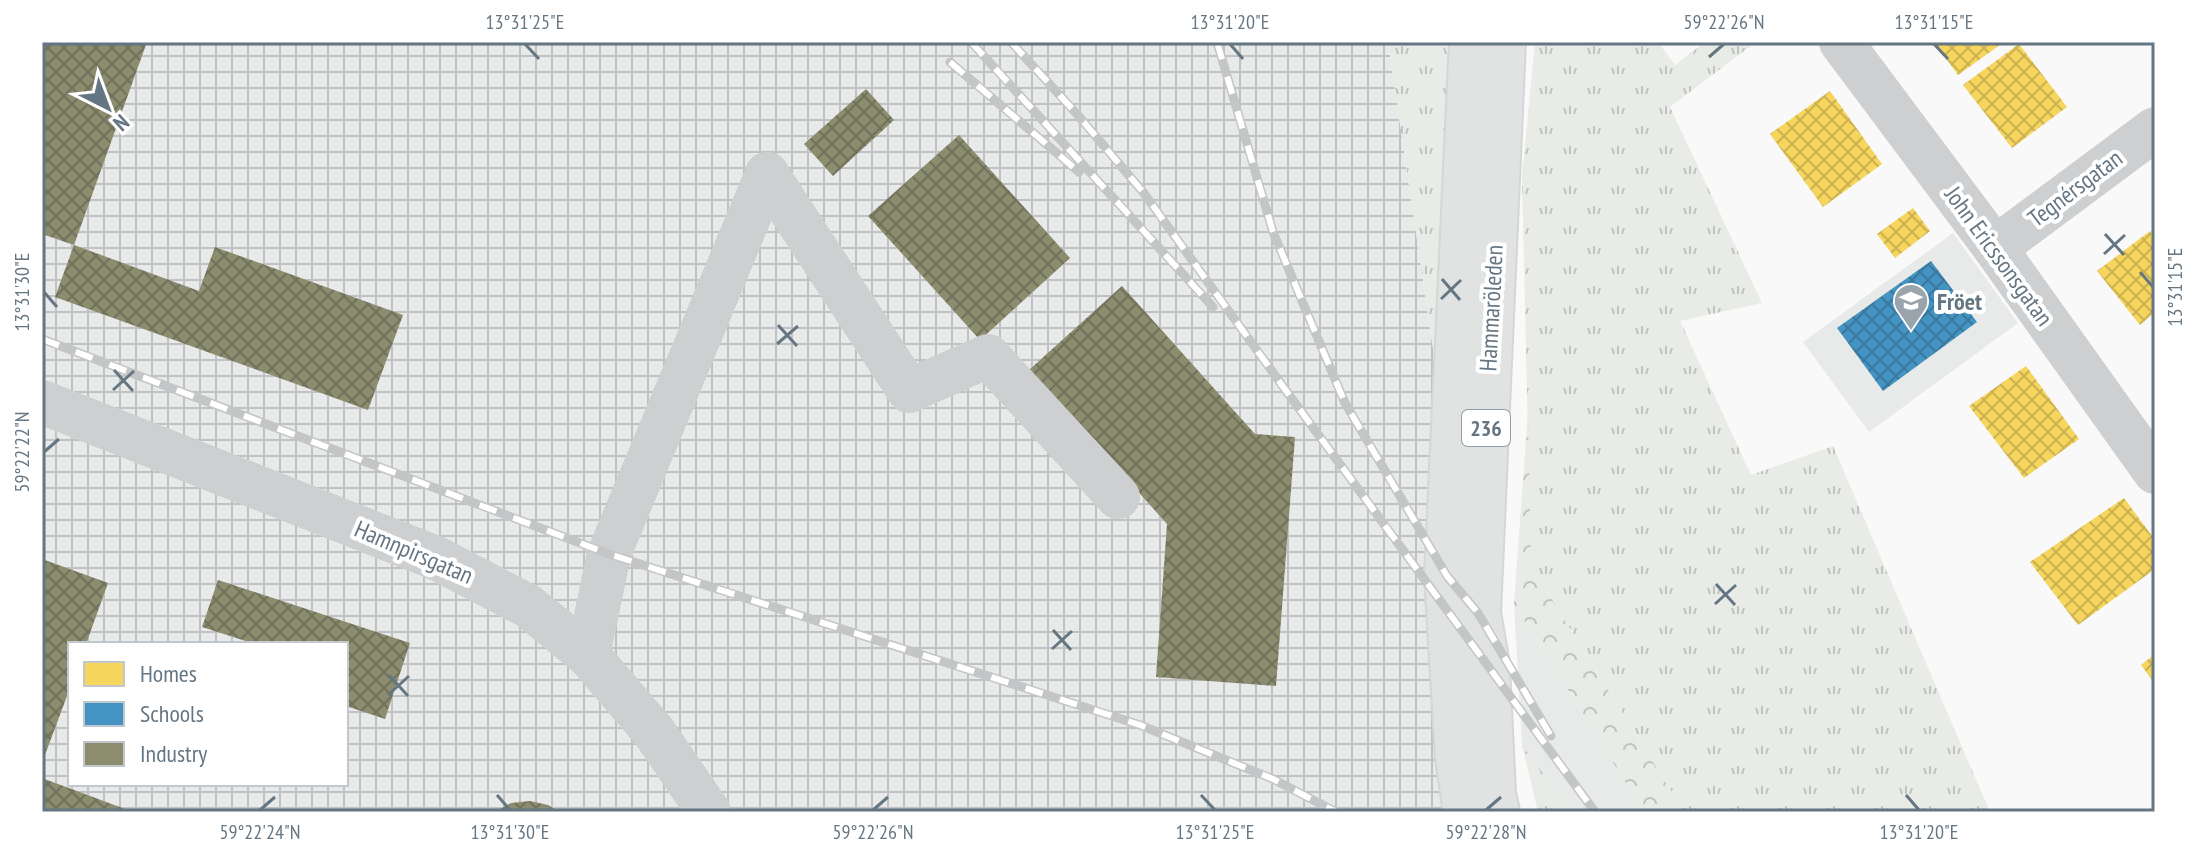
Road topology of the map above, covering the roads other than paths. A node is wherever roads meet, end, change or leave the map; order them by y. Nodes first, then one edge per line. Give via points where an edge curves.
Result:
1 (1472, 42) edge
2 (1503, 42) edge
3 (1841, 42) edge
4 (2155, 129) edge
5 (1995, 248) junction
6 (42, 402) edge
7 (2155, 472) edge
8 (1118, 497) dead end
9 (588, 655) junction
10 (709, 812) edge
11 (1466, 812) edge
12 (1497, 812) edge

1 - 11 main road, Hammaröleden / 236 via 1447,576
2 - 12 main road, Hammaröleden / 236 via 1478,613 1487,665
3 - 5 street, John Ericssonsgatan
4 - 5 street, Tegnérsgatan
5 - 7 street, John Ericssonsgatan
6 - 9 street, Hamnpirsgatan via 436,558 528,606
8 - 9 street via 988,356 909,391 767,174 609,554
9 - 10 street, Hamnpirsgatan via 654,732

